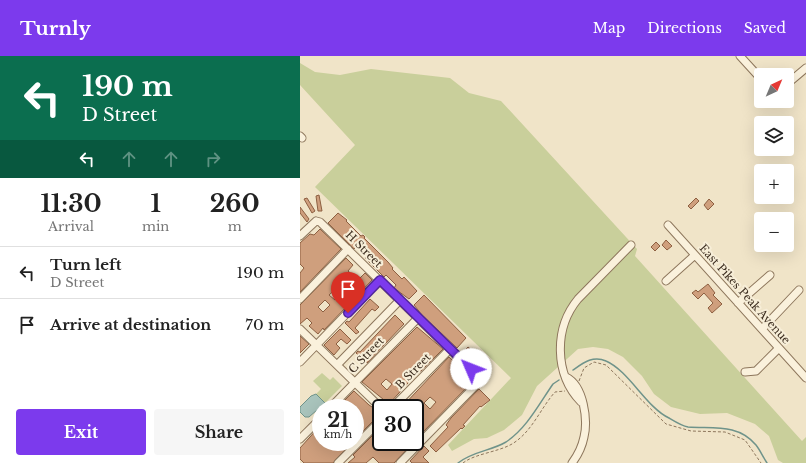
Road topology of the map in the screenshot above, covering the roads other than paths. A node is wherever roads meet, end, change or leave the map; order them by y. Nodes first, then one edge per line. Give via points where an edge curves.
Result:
1 (740, 56) edge
2 (806, 68) edge
3 (754, 71) edge
4 (794, 78) edge
5 (668, 225) dead end
6 (300, 236) edge
7 (631, 245) dead end
8 (348, 249) junction
9 (695, 255) junction
10 (770, 275) dead end
11 (380, 280) junction
12 (666, 281) dead end
13 (798, 290) dead end
14 (300, 298) edge
15 (400, 300) junction
16 (738, 303) junction
17 (418, 318) junction
18 (300, 329) edge
19 (762, 329) junction
20 (317, 345) junction
21 (780, 348) junction
22 (450, 349) junction
23 (300, 362) edge
24 (337, 365) junction
25 (745, 372) dead end
26 (806, 378) edge
27 (355, 383) junction
28 (339, 399) edge
29 (372, 399) edge
30 (401, 399) edge
31 (312, 427) edge
32 (372, 429) edge
33 (424, 436) edge
34 (300, 439) edge
35 (410, 451) edge
36 (338, 463) edge
37 (400, 463) edge
38 (572, 463) edge

1 - 3 street
2 - 4 street
5 - 9 street, East Pikes Peak Avenue
6 - 8 street, H Street via 316,219
7 - 38 street via 578,299 566,318 560,341 560,356 567,382 581,402 585,418 584,437
8 - 11 street, H Street
8 - 14 street
9 - 12 street
9 - 16 street, East Pikes Peak Avenue
10 - 16 street
11 - 15 street, H Street
11 - 20 street
13 - 19 street
15 - 17 street, H Street
15 - 24 street
16 - 19 street, East Pikes Peak Avenue
17 - 22 street, H Street
17 - 27 street, C Street
18 - 20 street
19 - 21 street, East Pikes Peak Avenue
20 - 23 street
20 - 24 street
21 - 25 street via 756,371
21 - 26 street, East Pikes Peak Avenue
22 - 30 street, B Street
22 - 33 street, H Street via 481,380
24 - 27 street
27 - 28 street, C Street
27 - 29 street
31 - 34 street
32 - 36 street
35 - 37 street

